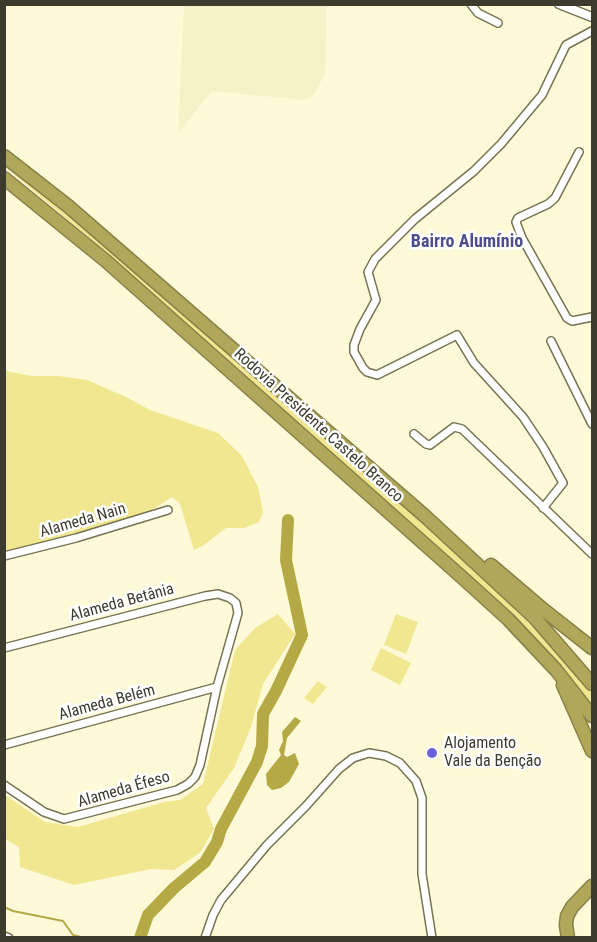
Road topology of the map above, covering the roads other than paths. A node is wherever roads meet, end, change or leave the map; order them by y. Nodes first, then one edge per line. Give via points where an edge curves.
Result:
1 (471, 4) edge
2 (560, 4) edge
3 (592, 17) edge
4 (498, 23) dead end
5 (592, 31) edge
6 (579, 152) dead end
7 (7, 157) edge
8 (4, 178) edge
9 (592, 317) edge
10 (551, 341) dead end
11 (592, 424) edge
12 (414, 434) dead end
13 (543, 508) junction
14 (168, 510) dead end
15 (426, 517) junction
16 (592, 554) edge
17 (4, 556) edge
18 (238, 613) joint
19 (4, 648) edge
20 (592, 648) edge
21 (556, 670) junction
22 (592, 684) edge
23 (217, 687) junction
24 (592, 716) edge
25 (4, 745) edge
26 (592, 751) edge
27 (4, 785) edge
28 (591, 886) edge
29 (205, 938) edge
30 (432, 938) edge
31 (568, 938) edge

1 - 4 street via 478,13
2 - 3 street
5 - 13 street via 566,45 542,94 501,144 415,219 371,265 369,278 376,300 354,345 367,372 377,375 457,335 474,363 523,417 563,483
6 - 9 street via 555,198 516,222 567,318 572,321
7 - 15 highway, Rodovia Presidente Castelo Branco via 255,366
8 - 21 highway, Rodovia Presidente Castelo Branco via 106,261 244,383 508,619
10 - 11 street
12 - 13 street via 430,445 454,427 462,429
13 - 16 street
14 - 17 street, Alameda Nain
15 - 20 highway via 456,536
15 - 22 highway, Rodovia Presidente Castelo Branco via 535,618
18 - 19 street, Alameda Betânia via 236,603 218,594
18 - 23 street, Alameda Éfeso
21 - 24 highway, Rodovia Presidente Castelo Branco
21 - 26 highway
23 - 25 street, Alameda Belém
23 - 27 street, Alameda Éfeso via 200,765 195,777 177,790 64,819 45,812
28 - 31 highway via 567,916
29 - 30 street via 221,900 267,845 339,768 352,758 369,753 400,763 416,781 422,798 422,874

